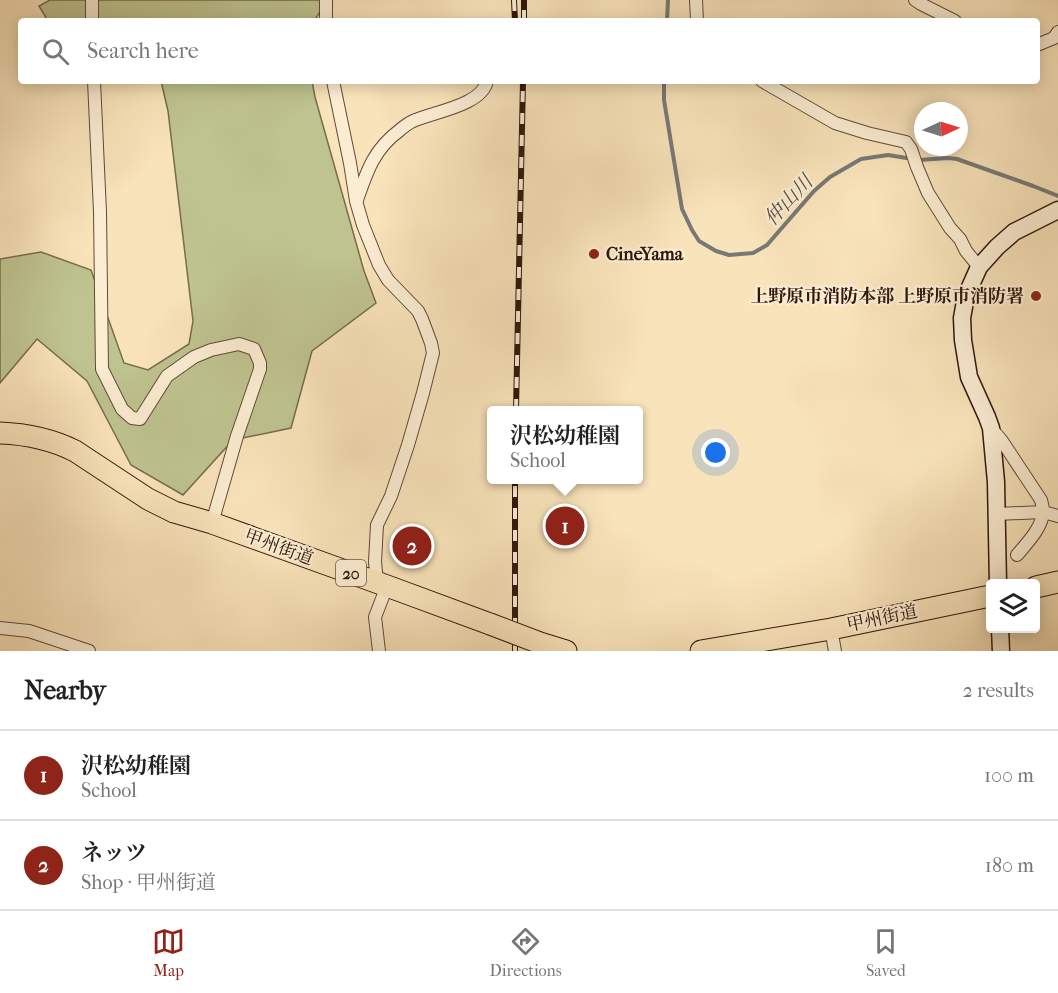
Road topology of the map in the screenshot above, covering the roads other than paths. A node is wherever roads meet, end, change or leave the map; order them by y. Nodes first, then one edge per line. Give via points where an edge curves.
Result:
1 (92, 0) edge
2 (326, 0) edge
3 (696, 0) edge
4 (915, 0) edge
5 (93, 18) edge
6 (326, 18) edge
7 (697, 18) edge
8 (949, 18) edge
9 (1058, 32) edge
10 (1040, 44) edge
11 (94, 84) edge
12 (334, 84) edge
13 (486, 84) edge
14 (767, 84) edge
15 (356, 201) junction
16 (1058, 210) edge
17 (979, 267) junction
18 (991, 428) junction
19 (0, 433) edge
20 (1043, 512) junction
21 (997, 514) junction
22 (1058, 516) edge
23 (212, 523) junction
24 (1017, 555) dead end
25 (998, 579) edge
26 (1058, 582) edge
27 (382, 584) junction
28 (1040, 586) edge
29 (986, 597) edge
30 (0, 628) edge
31 (831, 629) junction
32 (1000, 633) edge
33 (89, 651) edge
34 (379, 651) edge
35 (566, 651) edge
36 (702, 651) edge
37 (835, 651) edge
38 (1001, 651) edge

1 - 5 street
2 - 6 street
3 - 7 street
4 - 8 street
9 - 10 street
11 - 23 street via 102,369 122,409 132,418 140,418 167,376 211,350 239,344 254,349 260,363
12 - 15 street
13 - 15 street via 476,96 411,122 392,136 367,170
14 - 17 street via 835,123 906,142 928,193
15 - 27 street via 380,265 388,280 418,311 433,353 391,496 377,525 375,562
16 - 17 street via 1014,232
17 - 18 street via 966,296 963,340 969,377
18 - 20 street via 1041,500
18 - 21 street
19 - 23 highway, 甲州街道 / 20 via 29,435 62,445 148,499 174,512
20 - 21 street
20 - 22 street
20 - 24 street via 1029,542
21 - 25 street
23 - 27 highway, 甲州街道 / 20
26 - 28 highway
27 - 34 street via 375,616
27 - 35 highway, 甲州街道 / 20, bridge
29 - 31 highway, 甲州街道
30 - 33 street via 29,631
31 - 36 highway, 甲州街道
31 - 37 street
32 - 38 street

